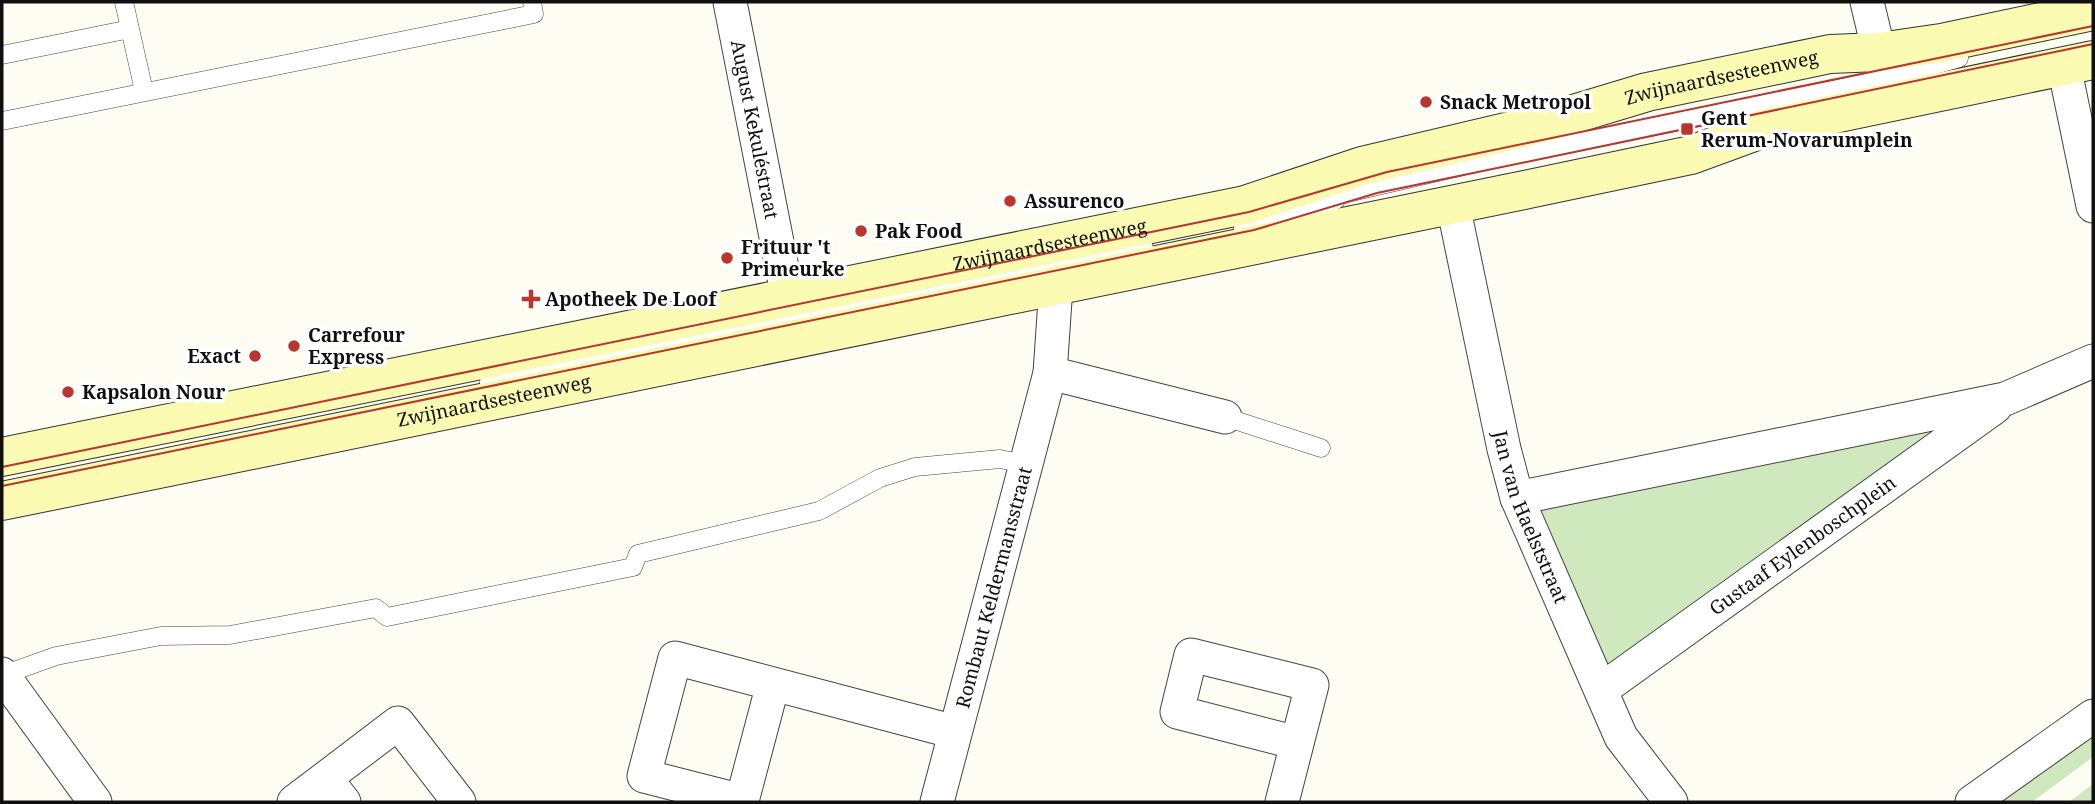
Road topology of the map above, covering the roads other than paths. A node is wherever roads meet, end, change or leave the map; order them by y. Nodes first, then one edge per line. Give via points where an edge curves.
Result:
1 (124, 2) edge
2 (532, 2) edge
3 (730, 2) edge
4 (1867, 2) edge
5 (2093, 11) edge
6 (130, 29) junction
7 (2, 55) edge
8 (1975, 61) dead end
9 (2078, 63) edge
10 (1892, 76) junction
11 (144, 91) junction
12 (2, 121) edge
13 (1343, 194) junction
14 (1453, 205) junction
15 (2093, 206) edge
16 (1227, 231) dead end
17 (1163, 244) dead end
18 (1056, 286) junction
19 (788, 298) junction
20 (796, 339) junction
21 (2093, 361) edge
22 (1050, 373) junction
23 (467, 386) dead end
24 (2005, 399) junction
25 (1225, 417) joint
26 (1321, 448) dead end
27 (2, 457) edge
28 (1025, 464) junction
29 (2, 471) edge
30 (1517, 498) junction
31 (2, 501) edge
32 (2, 675) edge
33 (773, 684) junction
34 (1601, 691) junction
35 (2093, 716) edge
36 (956, 732) junction
37 (1297, 743) dead end
38 (335, 790) edge
39 (95, 802) edge
40 (294, 802) edge
41 (459, 802) edge
42 (937, 802) edge
43 (1282, 802) edge
44 (1671, 802) edge
45 (1972, 802) edge

1 - 6 lane
2 - 11 lane via 534,15
3 - 19 street, August Kekuléstraat
4 - 10 street
5 - 10 street, Zwijnaardsesteenweg via 1941,43
6 - 7 lane
6 - 11 lane
8 - 10 lane via 1936,63
9 - 10 street, Zwijnaardsesteenweg
9 - 15 street
10 - 13 lane
10 - 14 street, Zwijnaardsesteenweg via 1691,155
10 - 19 street, Zwijnaardsesteenweg via 1830,54 1647,92 1544,123 1362,166 1245,205
11 - 12 lane
13 - 16 lane via 1334,203 1304,213
13 - 29 lane via 1330,192 1249,216
14 - 18 street, Zwijnaardsesteenweg
14 - 30 street, Jan van Haelststraat
17 - 23 lane
18 - 20 street, Zwijnaardsesteenweg
18 - 22 street, Rombaut Keldermansstraat
19 - 20 street, August Kekuléstraat
19 - 27 street, Zwijnaardsesteenweg
20 - 31 street, Zwijnaardsesteenweg
21 - 24 street, Gustaaf Eylenboschplein
22 - 25 street
22 - 28 street, Rombaut Keldermansstraat
24 - 30 street, Gustaaf Eylenboschplein
24 - 34 street, Gustaaf Eylenboschplein
25 - 26 lane
28 - 32 lane via 1000,459 915,467 880,478 819,511 638,554 633,567 387,617 376,608 247,633 161,636 56,656
28 - 36 street, Rombaut Keldermansstraat
30 - 34 street, Jan van Haelststraat
32 - 39 street
33 - 33 street via 675,658 644,776 742,801
33 - 36 street
34 - 44 street, Jan van Haelststraat via 1621,737
35 - 45 street
36 - 42 street, Rombaut Keldermansstraat
37 - 43 street
38 - 40 street
38 - 41 street via 398,723

